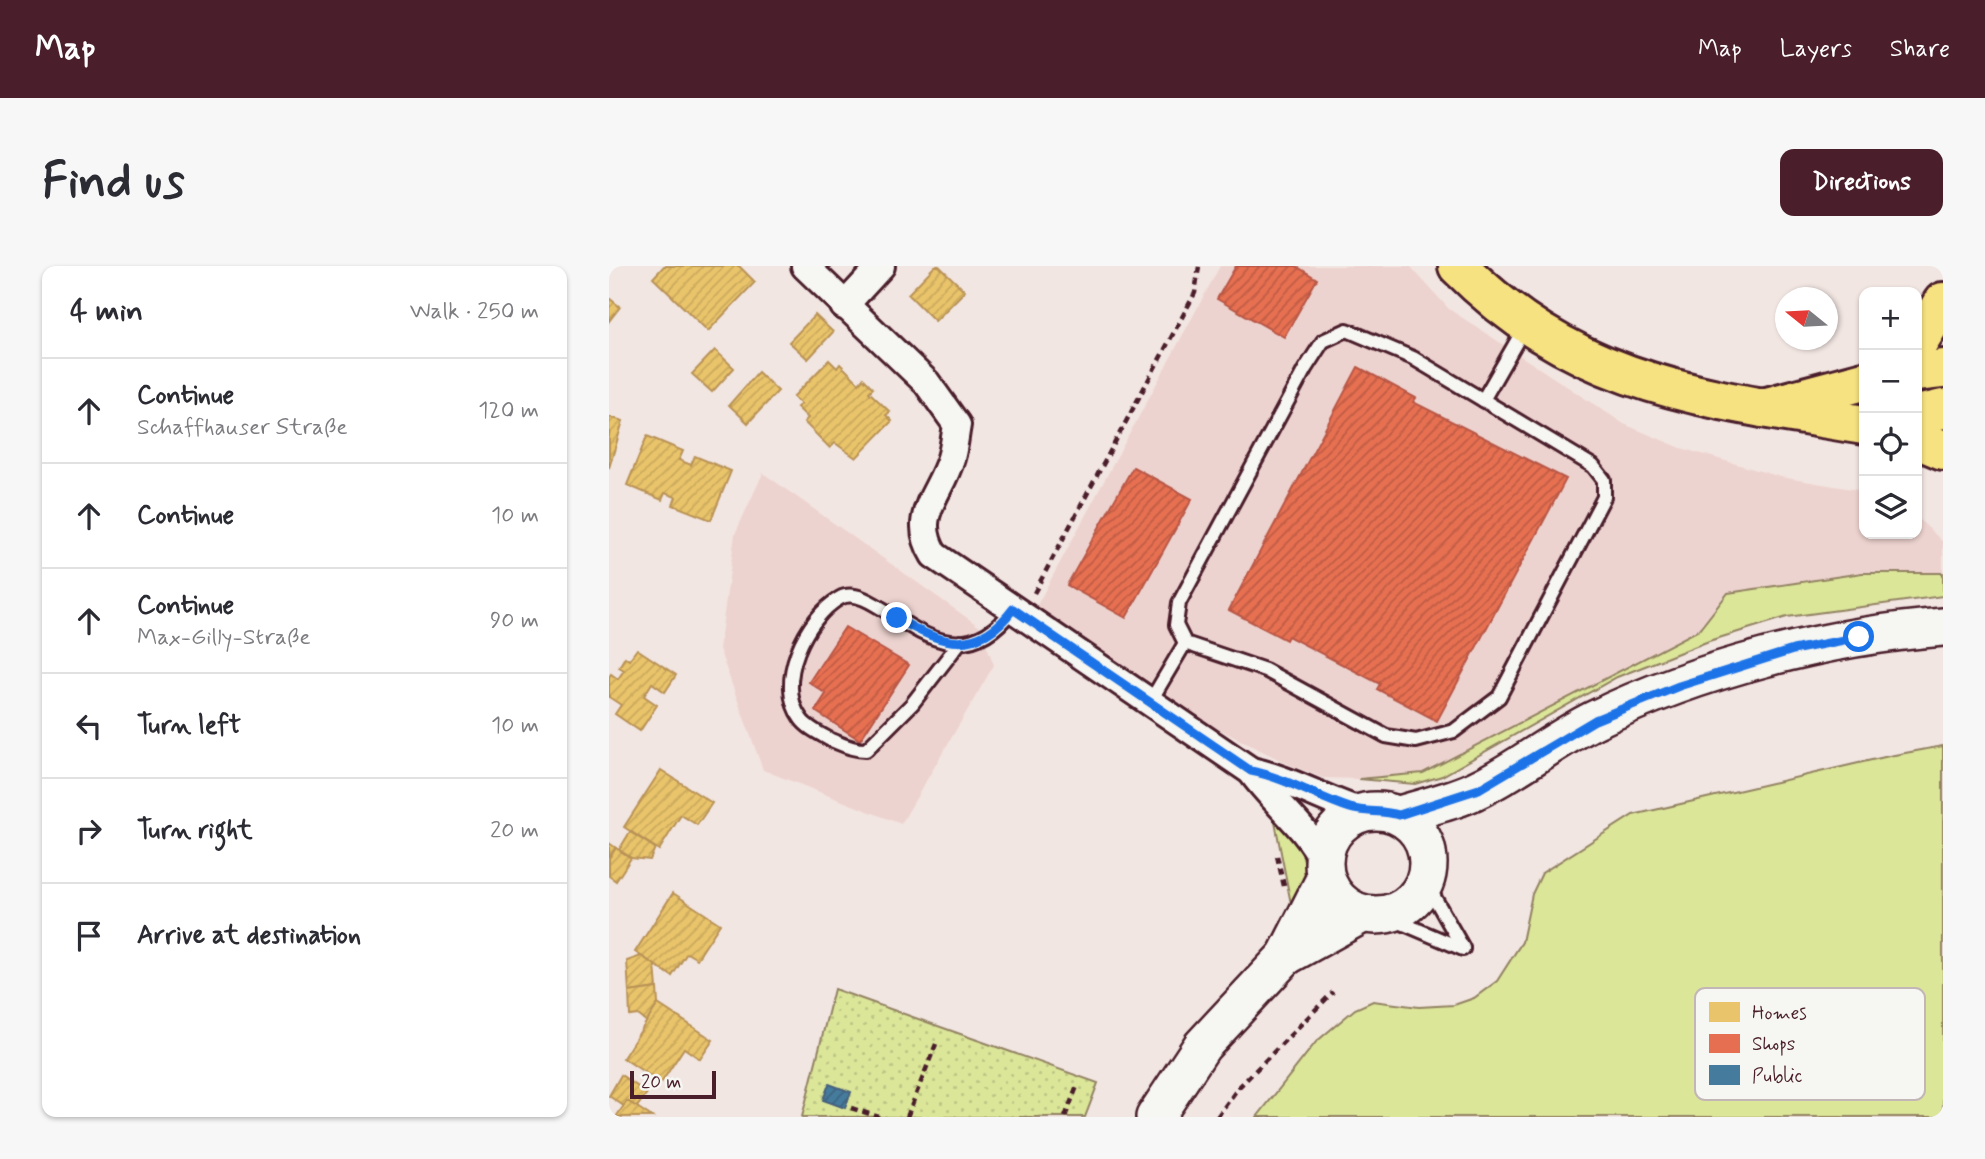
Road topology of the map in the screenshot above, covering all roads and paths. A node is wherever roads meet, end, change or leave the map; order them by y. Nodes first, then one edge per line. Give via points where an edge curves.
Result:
1 (804, 266) edge
2 (881, 266) edge
3 (1199, 266) edge
4 (1458, 266) edge
5 (1943, 302) edge
6 (844, 306) junction
7 (1526, 325) junction
8 (1922, 336) edge
9 (1943, 369) edge
10 (1922, 371) edge
11 (1859, 382) edge
12 (1483, 400) junction
13 (1763, 408) junction
14 (1943, 409) edge
15 (1922, 414) edge
16 (1859, 424) edge
17 (1922, 441) edge
18 (1943, 450) edge
19 (1018, 612) junction
20 (1931, 627) edge
21 (960, 642) junction
22 (1185, 643) junction
23 (1150, 702) junction
24 (1251, 771) junction
25 (1479, 789) junction
26 (1362, 812) junction
27 (1399, 815) junction
28 (1426, 867) junction
29 (1324, 870) junction
30 (1372, 914) junction
31 (1286, 956) junction
32 (1333, 992) dead end
33 (936, 1044) dead end
34 (1078, 1084) dead end
35 (851, 1108) dead end
36 (879, 1117) edge
37 (907, 1117) edge
38 (1065, 1117) edge
39 (1155, 1117) edge
40 (1217, 1117) edge

1 - 6 street
2 - 6 street
3 - 19 path via 1195,293
4 - 7 main road
5 - 8 main road
6 - 19 street via 927,383 957,425 950,459 925,513 926,542 946,566
7 - 12 lane
7 - 13 main road via 1654,386
9 - 10 main road
11 - 13 main road
12 - 22 lane via 1413,358 1347,330 1323,341 1179,603 1176,625
12 - 22 lane via 1593,466 1604,480 1604,497 1499,697 1454,731 1416,741 1386,736 1265,670
13 - 16 main road
14 - 15 main road
17 - 18 main road
19 - 21 lane via 989,634
19 - 23 street
20 - 25 main road via 1793,650 1679,686 1595,720
21 - 21 lane via 912,704 866,750 854,750 823,735 801,720 793,704 791,676 796,658 816,620 844,596 866,599 925,636
22 - 23 lane
23 - 24 street
24 - 26 street via 1279,776
24 - 29 street via 1269,797 1311,837
25 - 27 main road
25 - 28 main road
26 - 27 main road
26 - 29 main road via 1335,830 1327,844
27 - 28 main road via 1418,831
28 - 30 main road via 1409,904
28 - 30 lane via 1463,948
29 - 30 main road via 1336,897
29 - 31 main road
30 - 31 main road
31 - 39 main road via 1202,1046
32 - 40 path via 1238,1088
33 - 37 path
34 - 38 path
35 - 36 path

